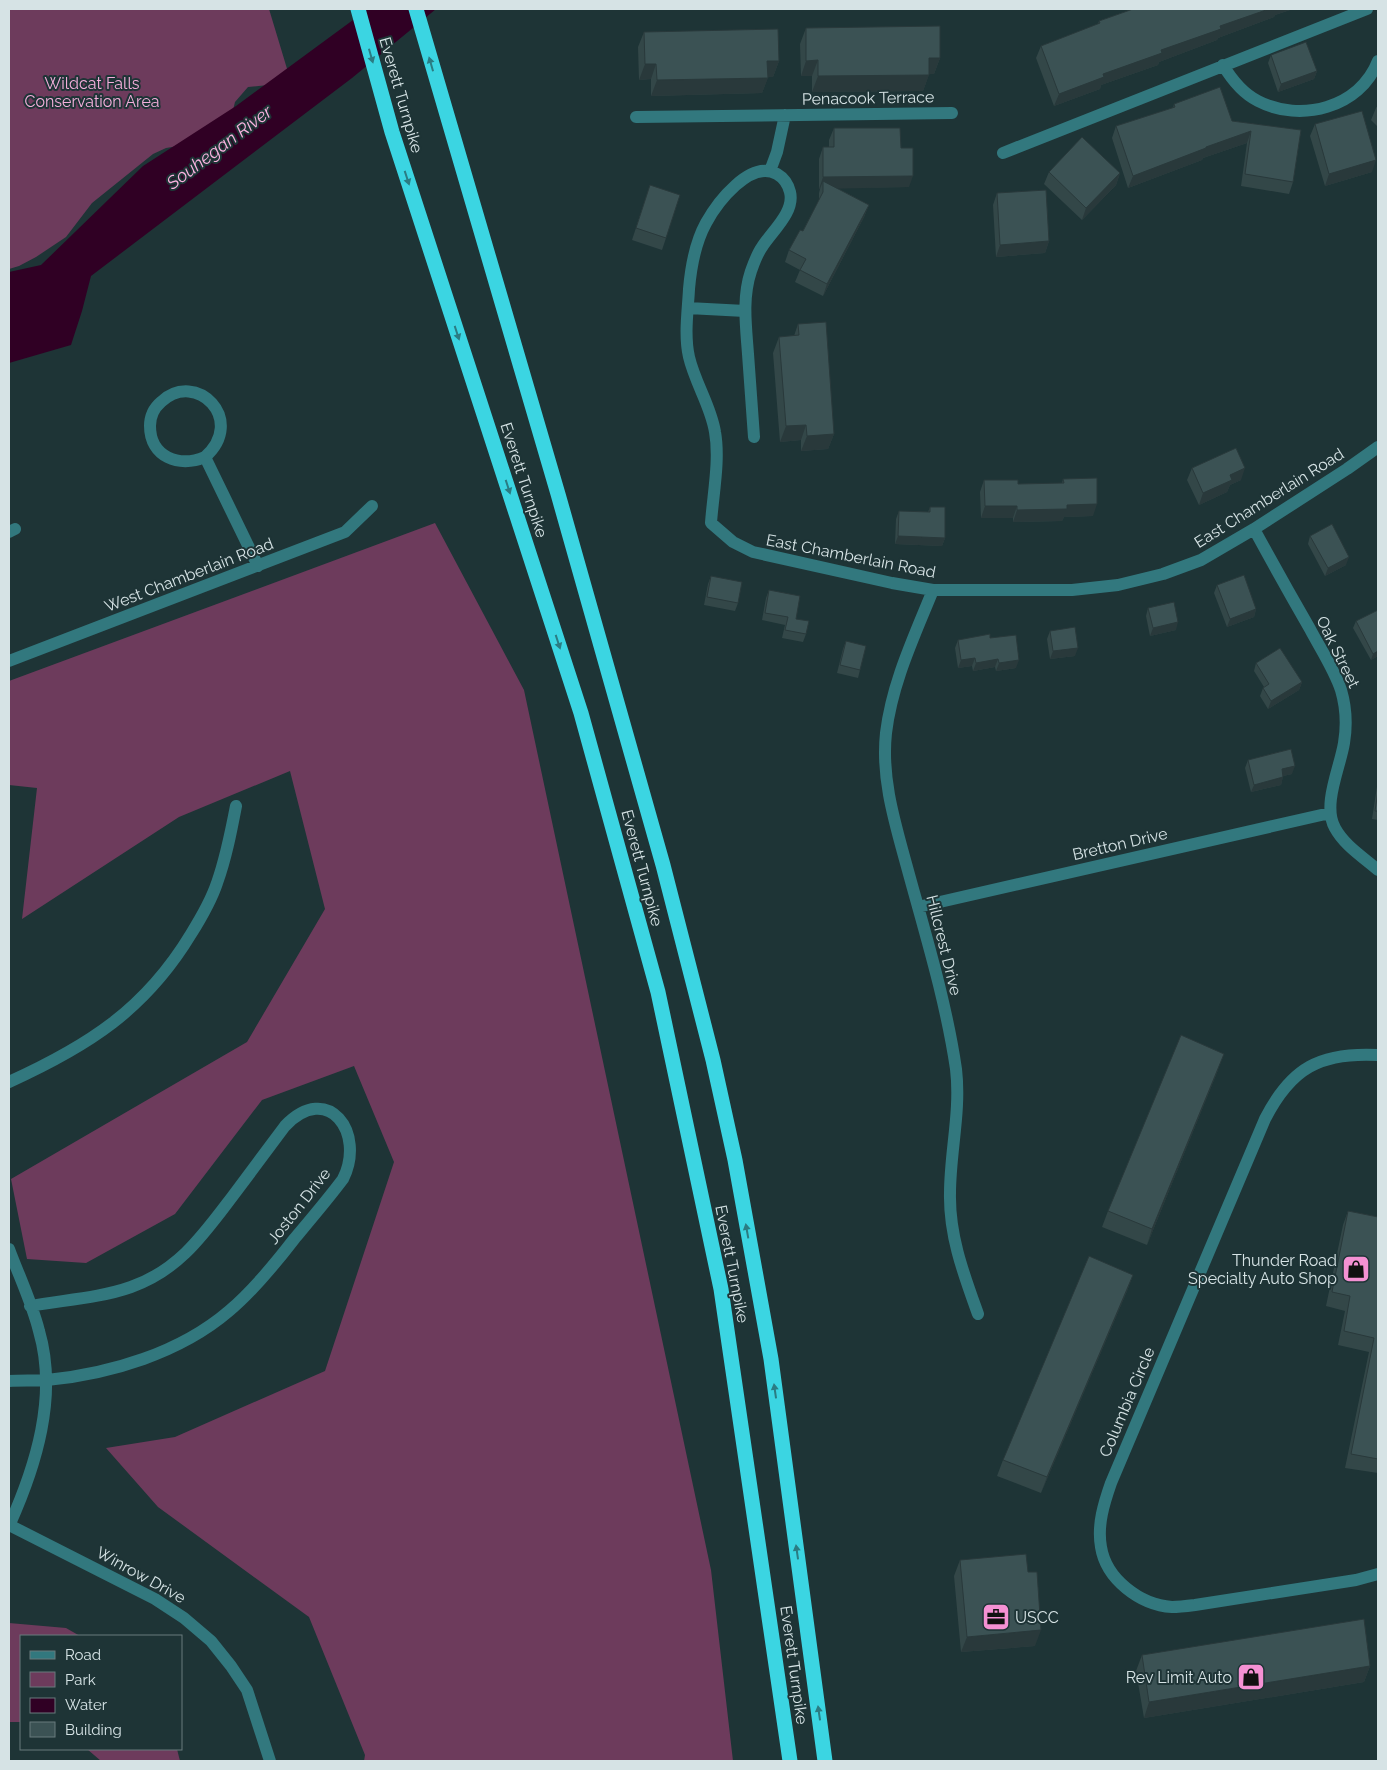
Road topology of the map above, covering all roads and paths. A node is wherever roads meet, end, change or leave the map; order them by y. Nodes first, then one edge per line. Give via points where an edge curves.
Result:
1 (358, 9) edge
2 (416, 9) edge
3 (1367, 9) edge
4 (1378, 61) edge
5 (1223, 66) junction
6 (952, 113) dead end
7 (785, 115) junction
8 (636, 117) dead end
9 (1003, 153) dead end
10 (770, 171) junction
11 (688, 308) junction
12 (745, 311) junction
13 (754, 437) dead end
14 (1378, 447) edge
15 (204, 457) junction
16 (372, 506) dead end
17 (1254, 529) junction
18 (258, 566) junction
19 (933, 590) junction
20 (9, 661) edge
21 (236, 806) dead end
22 (1330, 813) junction
23 (1378, 870) edge
24 (918, 907) junction
25 (1378, 1055) edge
26 (9, 1082) edge
27 (9, 1249) edge
28 (30, 1306) junction
29 (978, 1314) dead end
30 (46, 1380) junction
31 (9, 1381) edge
32 (9, 1525) edge
33 (1378, 1574) edge
34 (270, 1761) edge
35 (790, 1761) edge
36 (825, 1761) edge

1 -> 35 highway, Everett Turnpike via 392,132 581,713 658,992 721,1289
36 -> 2 highway, Everett Turnpike via 771,1359 735,1160 713,1060 658,846 556,485
3 - 5 street
4 - 5 street via 1370,76 1350,97 1332,106 1292,111 1256,100 1232,80
5 - 9 street
6 - 7 street, Penacook Terrace
7 - 8 street, Penacook Terrace
7 - 10 street, Penacook Terrace
10 - 11 street via 757,171 745,177 706,223 694,253
10 - 12 street via 782,177 788,185 791,202 755,260 746,290
11 - 12 street
11 - 19 street, East Chamberlain Road via 689,357 711,415 716,441 711,523 732,542 764,556
12 - 13 street
14 - 17 street, East Chamberlain Road
15 - 15 street via 183,463 162,454 155,446 151,436 152,414 167,396 191,392 202,395 216,408 222,426 220,438
15 - 18 street
16 - 18 street, West Chamberlain Road via 345,532
17 - 19 street, East Chamberlain Road via 1201,560 1164,574 1118,585 1072,590
17 - 22 street, Oak Street via 1340,688 1346,722
18 - 20 street, West Chamberlain Road
19 - 24 street, Hillcrest Drive via 893,696 885,755 889,794
21 - 26 street via 225,857 207,907 161,977 122,1017 49,1064
22 - 23 street via 1343,840
22 - 24 street, Bretton Drive
24 - 29 street, Hillcrest Drive via 956,1069 958,1113 950,1212 959,1261
25 - 33 street, Columbia Circle via 1354,1054 1318,1062 1295,1077 1275,1100 1111,1483 1100,1529 1100,1548 1120,1583 1152,1603 1172,1607
27 - 28 street
28 - 30 street via 44,1353
28 - 30 street, Joston Drive via 120,1290 144,1282 169,1268 201,1237 294,1116 311,1108 320,1108 329,1111 347,1130 351,1155 342,1179 264,1276 228,1312 162,1352 126,1364
30 - 31 street
30 - 32 street via 42,1431 29,1476
32 - 34 street, Winrow Drive via 155,1598 211,1641 247,1690

